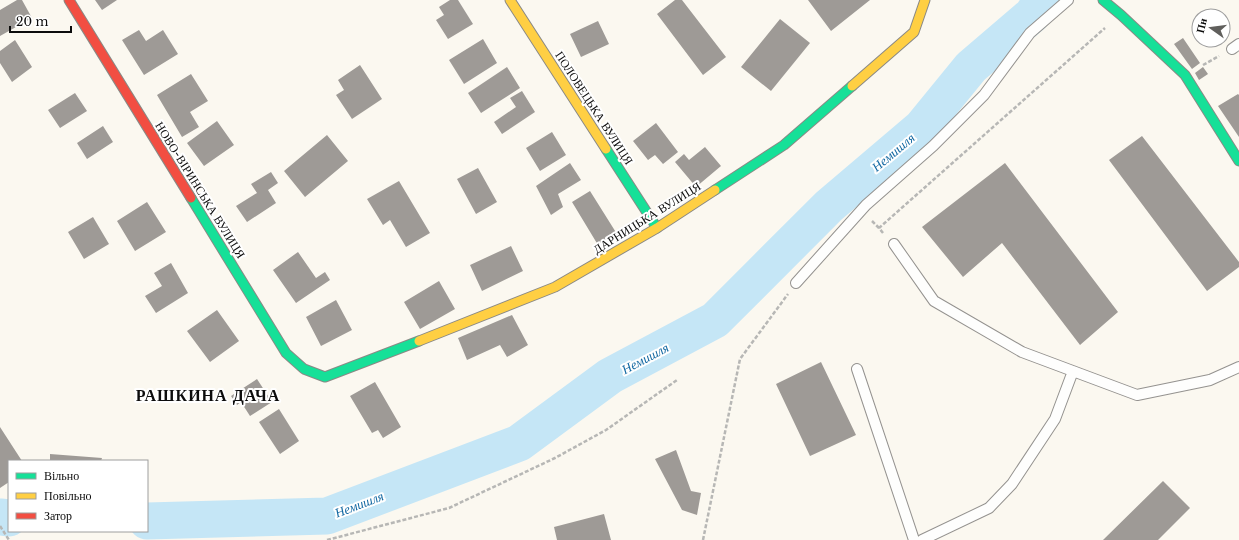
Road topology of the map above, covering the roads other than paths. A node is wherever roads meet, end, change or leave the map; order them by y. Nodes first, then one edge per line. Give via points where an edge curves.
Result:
1 (69, 0) edge
2 (510, 0) edge
3 (925, 0) edge
4 (1068, 0) edge
5 (1103, 0) edge
6 (1239, 161) edge
7 (657, 228) junction
8 (894, 244) road end
9 (796, 283) road end
10 (1239, 367) edge
11 (857, 369) dead end
12 (1073, 371) junction
13 (325, 377) joint
14 (914, 540) edge
15 (922, 540) edge

1 - 13 street, НОВО-ВІРИНСЬКА ВУЛИЦЯ via 286,354 304,370
2 - 7 street, ПОЛОВЕЦЬКА ВУЛИЦЯ
3 - 7 street, ДАРНИЦЬКА ВУЛИЦЯ via 914,32 784,145
4 - 9 lane via 1030,33 984,95 933,146 866,205
5 - 6 street via 1185,75
7 - 13 street, ДАРНИЦЬКА ВУЛИЦЯ via 555,287
8 - 12 lane via 934,301 1022,352
10 - 12 lane via 1210,380 1137,395
11 - 14 lane
12 - 15 lane via 1055,419 1012,484 989,508

